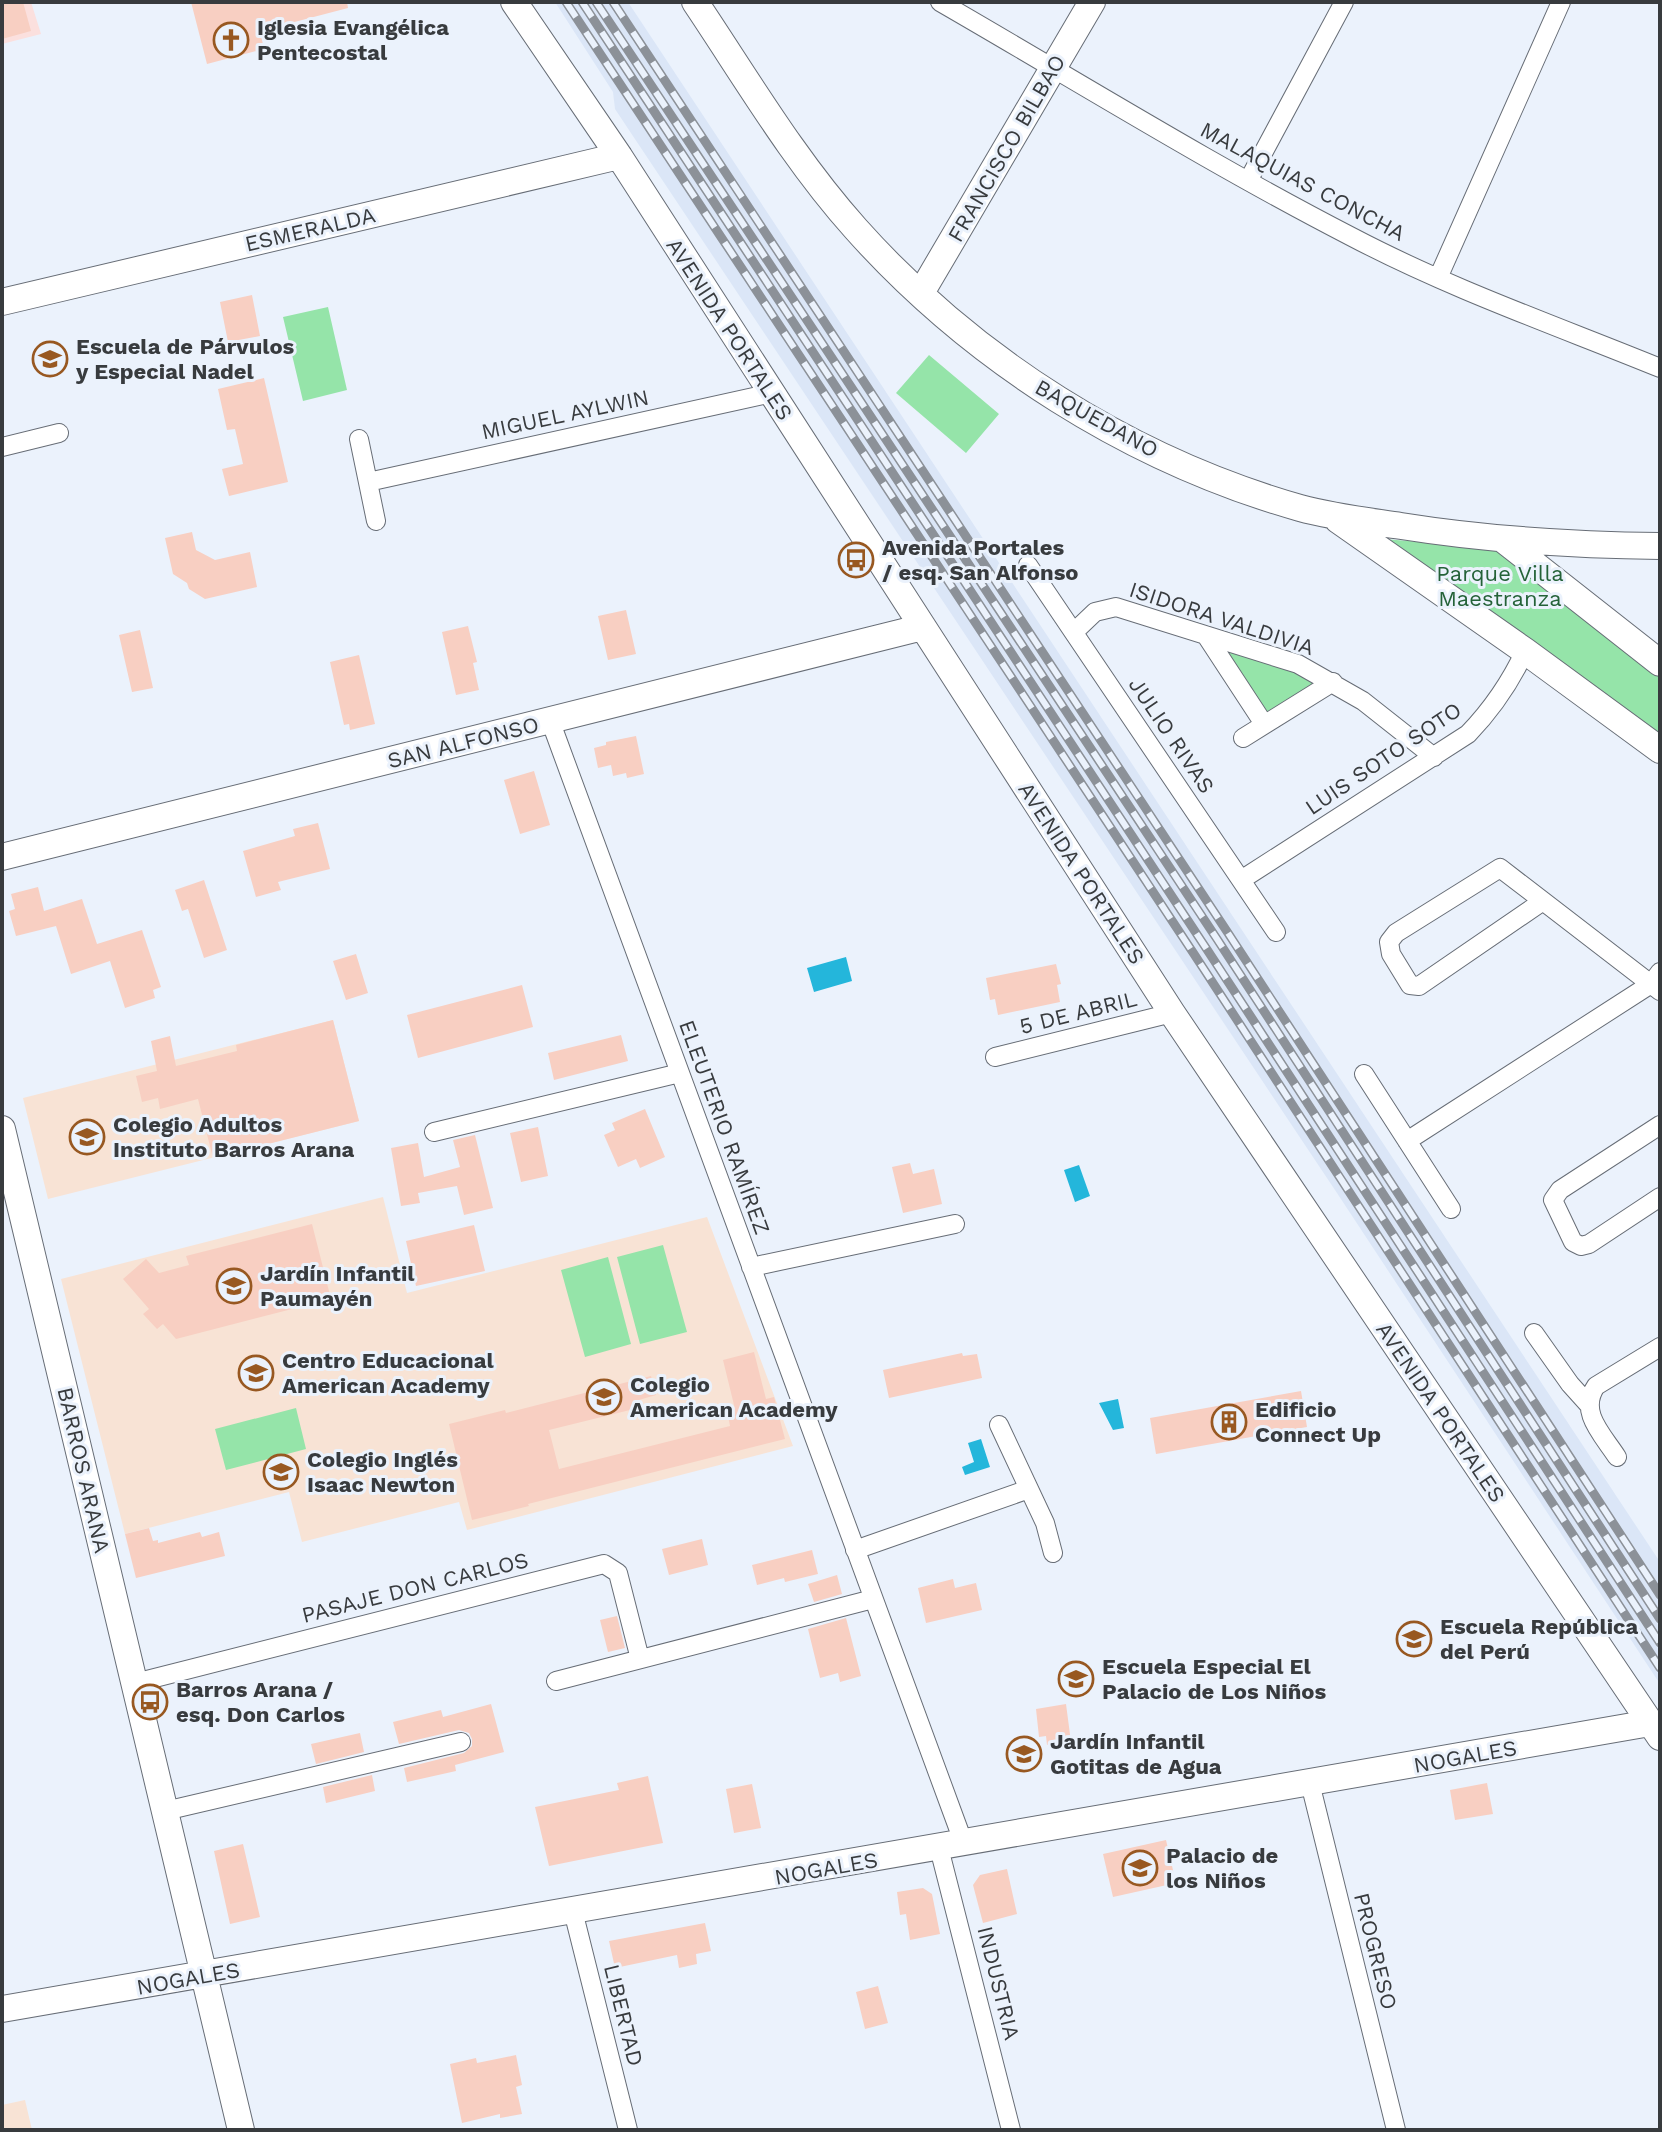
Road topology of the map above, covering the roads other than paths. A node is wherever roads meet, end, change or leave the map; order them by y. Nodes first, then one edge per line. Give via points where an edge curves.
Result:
1 (514, 2) edge
2 (695, 2) edge
3 (940, 2) edge
4 (1092, 2) edge
5 (1344, 2) edge
6 (1561, 2) edge
7 (1053, 68) junction
8 (619, 156) junction
9 (1248, 181) junction
10 (1438, 278) junction
11 (921, 293) junction
12 (2, 302) edge
13 (1660, 368) edge
14 (772, 393) junction
15 (59, 433) dead end
16 (359, 439) dead end
17 (2, 447) edge
18 (368, 482) junction
19 (1332, 516) junction
20 (376, 521) dead end
21 (1437, 532) junction
22 (1505, 541) junction
23 (1584, 545) junction
24 (1660, 546) edge
25 (1028, 565) dead end
26 (1426, 581) junction
27 (1577, 598) junction
28 (923, 627) junction
29 (1074, 632) junction
30 (1207, 637) junction
31 (1525, 651) junction
32 (1660, 663) edge
33 (1333, 682) junction
34 (550, 720) junction
35 (1264, 724) junction
36 (1243, 738) dead end
37 (1660, 750) edge
38 (1434, 757) junction
39 (2, 857) edge
40 (1241, 880) junction
41 (1543, 901) junction
42 (1276, 932) dead end
43 (1657, 982) edge
44 (1172, 1013) junction
45 (995, 1057) dead end
46 (680, 1073) junction
47 (1364, 1074) dead end
48 (1660, 1125) edge
49 (2, 1129) edge
50 (434, 1132) dead end
51 (1407, 1141) junction
52 (1660, 1197) edge
53 (1451, 1209) dead end
54 (955, 1224) dead end
55 (751, 1267) junction
56 (1534, 1333) dead end
57 (1660, 1347) edge
58 (1588, 1404) junction
59 (999, 1425) dead end
60 (1617, 1457) dead end
61 (1029, 1489) junction
62 (855, 1550) junction
63 (1053, 1553) dead end
64 (873, 1599) junction
65 (640, 1659) junction
66 (556, 1681) dead end
67 (135, 1683) junction
68 (1655, 1730) edge
69 (461, 1742) dead end
70 (1310, 1783) junction
71 (165, 1811) junction
72 (952, 1846) junction
73 (573, 1911) junction
74 (204, 1975) junction
75 (2, 2009) edge
76 (241, 2130) edge
77 (628, 2130) edge
78 (1011, 2130) edge
79 (1396, 2130) edge

1 - 8 street, AVENIDA PORTALES
2 - 11 street, BAQUEDANO via 818,183
3 - 7 street, MALAQUIAS CONCHA
4 - 7 street, FRANCISCO BILBAO
5 - 9 street
6 - 10 street
7 - 9 street, MALAQUIAS CONCHA
7 - 11 street, FRANCISCO BILBAO
8 - 12 street, ESMERALDA
8 - 14 street, AVENIDA PORTALES
9 - 10 street, MALAQUIAS CONCHA
10 - 13 street, MALAQUIAS CONCHA
11 - 19 street, BAQUEDANO via 989,353 1117,432 1222,482
14 - 18 street, MIGUEL AYLWIN
14 - 28 street, AVENIDA PORTALES
15 - 17 street
16 - 18 street
18 - 20 street
19 - 21 street, BAQUEDANO
19 - 26 street
21 - 22 street, BAQUEDANO
21 - 26 street via 1424,554
22 - 23 street, BAQUEDANO
22 - 27 street
23 - 24 street, BAQUEDANO
23 - 27 street via 1575,566
25 - 29 street, JULIO RIVAS
26 - 31 street
27 - 32 street
28 - 34 street, SAN ALFONSO
28 - 44 street, AVENIDA PORTALES
29 - 30 street, ISIDORA VALDIVIA via 1095,612 1116,607
29 - 40 street, JULIO RIVAS
30 - 33 street, ISIDORA VALDIVIA via 1298,664
30 - 35 street
31 - 37 street
31 - 38 street, LUIS SOTO SOTO via 1495,706 1468,734
33 - 35 street
33 - 38 street, ISIDORA VALDIVIA
34 - 39 street, SAN ALFONSO
34 - 46 street, ELEUTERIO RAMÍREZ
35 - 36 street
38 - 40 street, LUIS SOTO SOTO
40 - 42 street, JULIO RIVAS
41 - 41 street via 1500,868 1396,933 1389,942 1391,954 1410,985 1419,986
41 - 43 street
43 - 51 street
44 - 45 street, 5 DE ABRIL
44 - 68 street, AVENIDA PORTALES
46 - 50 street
46 - 55 street, ELEUTERIO RAMÍREZ
47 - 51 street
48 - 52 street via 1560,1190 1553,1200 1573,1242 1581,1246
49 - 67 street, BARROS ARANA
51 - 53 street
54 - 55 street
55 - 62 street, ELEUTERIO RAMÍREZ
56 - 58 street
57 - 58 street via 1596,1386
58 - 60 street
59 - 61 street
61 - 62 street
61 - 63 street
62 - 64 street, ELEUTERIO RAMÍREZ
64 - 65 street
64 - 72 street, ELEUTERIO RAMÍREZ
65 - 66 street
65 - 67 street, PASAJE DON CARLOS via 618,1573 604,1564
67 - 71 street, BARROS ARANA
68 - 70 street, NOGALES
69 - 71 street
70 - 72 street, NOGALES
70 - 79 street, PROGRESO
71 - 74 street, BARROS ARANA
72 - 73 street, NOGALES
72 - 78 street, INDUSTRIA
73 - 74 street, NOGALES
73 - 77 street, LIBERTAD
74 - 75 street, NOGALES
74 - 76 street, BARROS ARANA

